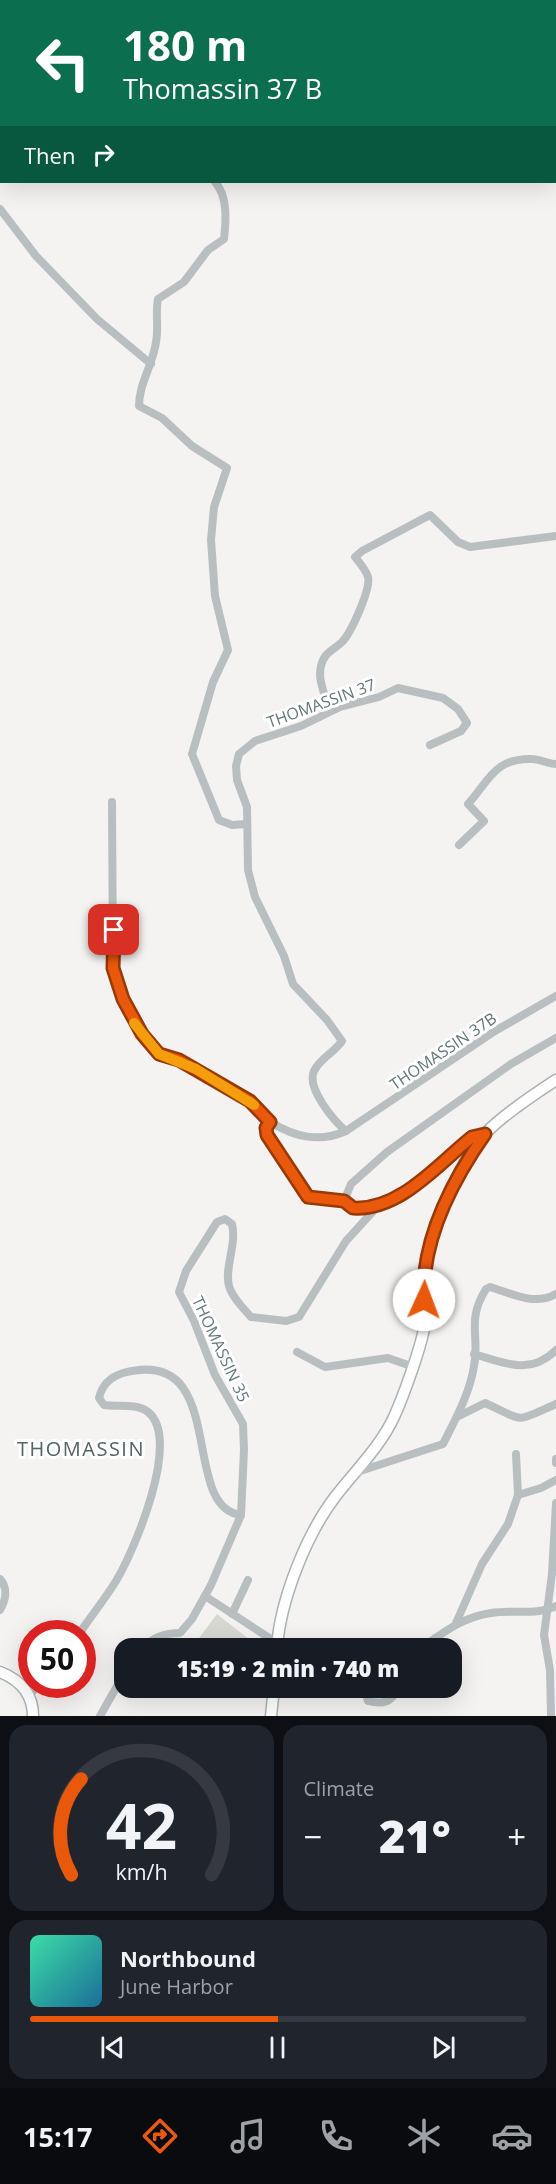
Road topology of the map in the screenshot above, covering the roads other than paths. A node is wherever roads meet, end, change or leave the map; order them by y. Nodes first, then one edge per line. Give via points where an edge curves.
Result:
1 (216, 183) edge
2 (0, 209) edge
3 (151, 364) junction
4 (556, 536) edge
5 (328, 711) junction
6 (430, 745) dead end
7 (556, 764) edge
8 (112, 802) dead end
9 (246, 824) junction
10 (459, 845) dead end
11 (556, 996) edge
12 (556, 1038) edge
13 (556, 1080) edge
14 (270, 1122) junction
15 (346, 1131) junction
16 (485, 1134) junction
17 (344, 1201) junction
18 (377, 1207) junction
19 (556, 1294) edge
20 (556, 1350) edge
21 (297, 1352) dead end
22 (474, 1354) junction
23 (411, 1366) junction
24 (556, 1404) edge
25 (457, 1417) junction
26 (516, 1454) dead end
27 (353, 1474) junction
28 (556, 1480) edge
29 (518, 1495) junction
30 (556, 1503) edge
31 (241, 1515) junction
32 (0, 1579) edge
33 (248, 1580) dead end
34 (205, 1596) junction
35 (556, 1606) edge
36 (0, 1610) edge
37 (546, 1611) junction
38 (232, 1614) junction
39 (88, 1620) edge
40 (456, 1623) junction
41 (156, 1638) edge
42 (266, 1638) edge
43 (279, 1638) edge
44 (436, 1638) edge
45 (0, 1672) edge
46 (18, 1681) edge
47 (114, 1692) edge
48 (29, 1698) edge
49 (273, 1698) edge
50 (367, 1698) edge
51 (392, 1698) edge
52 (33, 1716) edge
53 (100, 1716) edge
54 (271, 1716) edge
55 (551, 1716) edge

1 - 3 street via 221,188 226,222 224,239 208,250 184,282 158,299 157,342
2 - 3 street via 36,256 97,319
3 - 9 street via 139,390 139,406 162,418 192,446 226,468 214,507 211,540 214,596 228,651 213,682 192,754 219,820 232,825
4 - 5 street via 470,547 458,542 430,515 355,557 368,582 349,632 328,652 321,666
5 - 6 street, THOMASSIN 37 via 398,688 443,698 458,709 467,723 461,731
5 - 9 street, THOMASSIN 37 via 301,726 255,741 239,754 237,780 247,807
7 - 10 street via 532,759 503,765 491,772 468,804 484,821
8 - 14 street via 113,968 131,1017 159,1054 179,1060 250,1101
9 - 15 street, THOMASSIN 37 via 248,870 255,897 293,984 342,1041 323,1059 312,1078 316,1092
11 - 15 street, THOMASSIN 37B via 495,1031
12 - 17 street via 511,1064 387,1152 351,1184
13 - 16 main road
14 - 15 street via 300,1137 329,1138
14 - 17 street via 267,1135 308,1197
16 - 18 street via 472,1137 406,1191
16 - 23 main road via 467,1160 434,1233 423,1281 425,1320
17 - 18 street via 353,1208
18 - 31 street, THOMASSIN 35 via 346,1241 300,1317 286,1321 251,1317 238,1303 229,1285 235,1238 232,1224 225,1219 217,1222 186,1271 179,1292 219,1383 243,1424
19 - 22 street via 544,1301 486,1289 473,1323
20 - 22 street via 540,1364 532,1365 511,1365
21 - 23 street via 325,1367 388,1358
22 - 25 street via 475,1365
23 - 27 main road via 394,1416 381,1440
24 - 25 street via 523,1419 508,1417 485,1403
25 - 27 street via 443,1444
26 - 29 street
27 - 43 main road via 317,1526 296,1574
28 - 29 street
29 - 40 street via 508,1524 482,1564
30 - 37 street
31 - 34 street, THOMASSIN 35
31 - 39 street via 230,1514 219,1506 183,1386 162,1370 140,1369 116,1375 99,1398 104,1405 135,1406 148,1412 154,1418 160,1454 155,1490 121,1570
32 - 36 street via 5,1596
33 - 38 street
34 - 38 street
34 - 41 street, THOMASSIN 35 via 180,1633
35 - 37 street
37 - 40 street via 492,1612
37 - 55 street via 544,1635
38 - 42 street
40 - 44 street
45 - 46 main road
47 - 53 street
48 - 52 main road
49 - 54 main road
50 - 51 street via 380,1704

